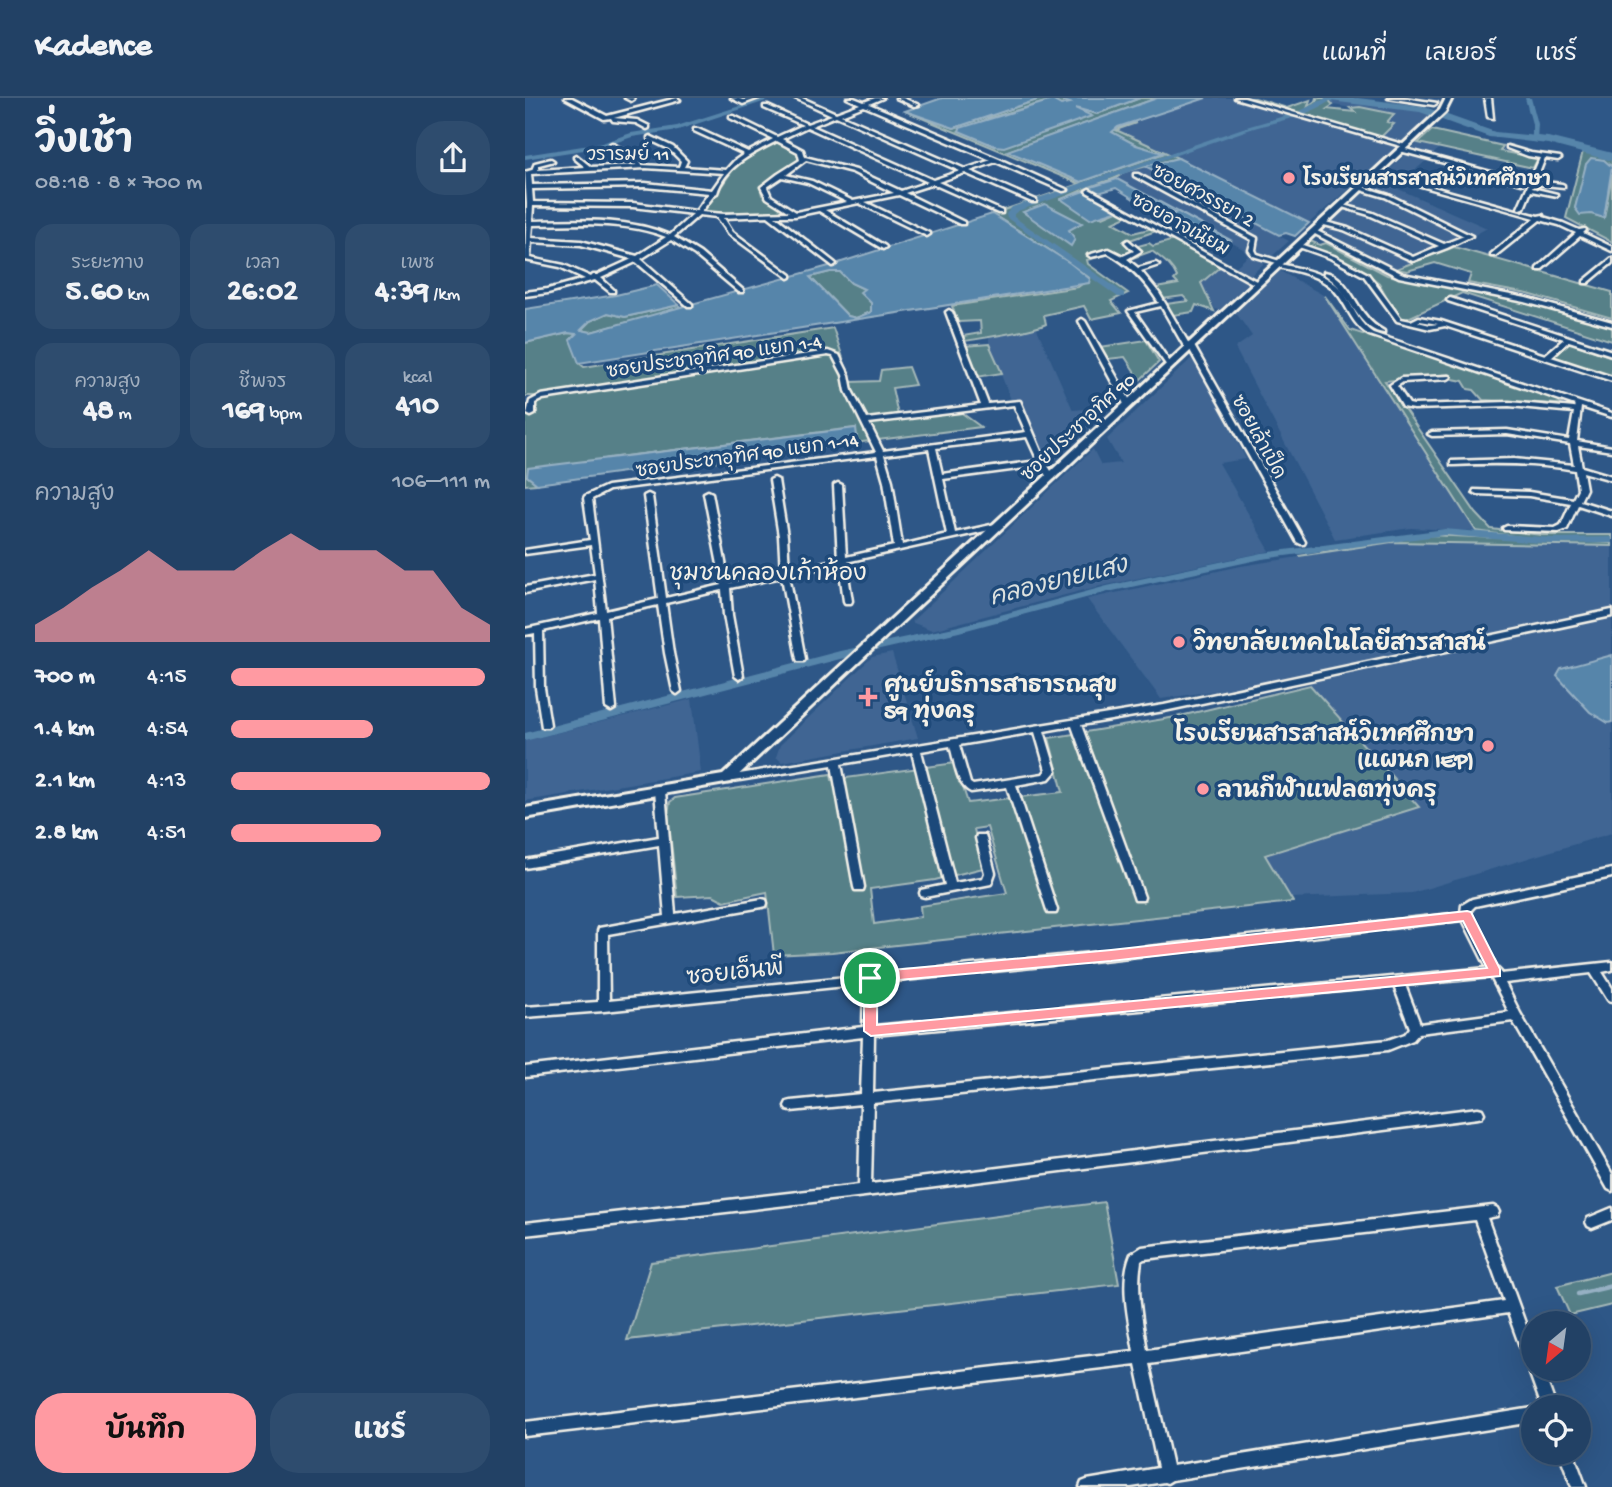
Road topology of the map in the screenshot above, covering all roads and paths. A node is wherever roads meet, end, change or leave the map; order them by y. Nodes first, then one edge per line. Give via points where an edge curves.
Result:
1 (568, 98) edge
2 (734, 98) edge
3 (756, 98) edge
4 (798, 98) edge
5 (849, 98) edge
6 (880, 98) edge
7 (899, 98) edge
8 (1238, 98) edge
9 (1391, 98) edge
10 (1449, 98) edge
11 (1488, 98) edge
12 (677, 100) dead end
13 (1434, 103) dead end
14 (864, 104) junction
15 (916, 105) dead end
16 (766, 107) dead end
17 (836, 114) junction
18 (732, 117) dead end
19 (1491, 117) dead end
20 (606, 118) junction
21 (808, 125) junction
22 (647, 127) dead end
23 (696, 130) dead end
24 (650, 138) dead end
25 (779, 138) junction
26 (612, 145) dead end
27 (1509, 147) dead end
28 (1404, 148) junction
29 (748, 154) junction
30 (576, 157) dead end
31 (1543, 157) junction
32 (803, 158) junction
33 (1558, 158) dead end
34 (996, 160) junction
35 (551, 161) dead end
36 (640, 166) junction
37 (589, 168) junction
38 (681, 168) junction
39 (1379, 170) junction
40 (532, 171) junction
41 (966, 171) junction
42 (727, 172) junction
43 (780, 175) junction
44 (1136, 175) dead end
45 (1523, 182) dead end
46 (1532, 182) junction
47 (934, 183) junction
48 (528, 187) junction
49 (1562, 187) dead end
50 (1360, 188) junction
51 (1065, 190) dead end
52 (1529, 190) junction
53 (1089, 191) dead end
54 (1456, 191) junction
55 (715, 192) junction
56 (901, 192) junction
57 (1555, 195) dead end
58 (1034, 201) dead end
59 (857, 202) junction
60 (530, 204) junction
61 (1341, 205) junction
62 (1521, 208) junction
63 (821, 210) junction
64 (1000, 212) dead end
65 (697, 213) junction
66 (795, 214) junction
67 (719, 215) junction
68 (771, 216) junction
69 (1541, 216) junction
70 (529, 223) junction
71 (962, 223) dead end
72 (1322, 223) junction
73 (1313, 231) junction
74 (1582, 232) junction
75 (927, 234) dead end
76 (669, 237) junction
77 (528, 240) junction
78 (1128, 242) dead end
79 (883, 247) dead end
80 (1445, 247) junction
81 (1612, 247) edge
82 (1295, 248) junction
83 (1091, 255) dead end
84 (1493, 256) dead end
85 (636, 258) junction
86 (1123, 259) junction
87 (1612, 260) edge
88 (1279, 262) junction
89 (833, 264) dead end
90 (1156, 265) dead end
91 (1539, 269) dead end
92 (1138, 270) junction
93 (789, 276) dead end
94 (592, 277) junction
95 (1585, 282) dead end
96 (1256, 283) junction
97 (612, 290) dead end
98 (741, 291) dead end
99 (526, 294) edge
100 (1450, 300) dead end
101 (1161, 304) junction
102 (689, 305) dead end
103 (949, 312) dead end
104 (1082, 321) dead end
105 (1612, 322) edge
106 (1568, 339) junction
107 (1189, 347) junction
108 (1612, 353) edge
109 (1546, 357) junction
110 (1169, 366) junction
111 (1448, 377) dead end
112 (1612, 379) edge
113 (1128, 404) junction
114 (1580, 404) junction
115 (985, 405) junction
116 (1612, 408) edge
117 (531, 414) dead end
118 (1612, 415) edge
119 (863, 421) junction
120 (1031, 434) junction
121 (1432, 434) dead end
122 (1573, 441) junction
123 (932, 446) junction
124 (1612, 449) edge
125 (880, 452) junction
126 (1042, 463) junction
127 (1454, 463) dead end
128 (1579, 469) junction
129 (939, 477) junction
130 (1051, 477) junction
131 (1612, 478) edge
132 (774, 480) dead end
133 (838, 485) dead end
134 (1477, 492) dead end
135 (708, 493) dead end
136 (648, 496) dead end
137 (1578, 501) junction
138 (1612, 514) edge
139 (1000, 525) junction
140 (1507, 528) dead end
141 (951, 534) junction
142 (594, 542) junction
143 (1301, 542) dead end
144 (898, 547) junction
145 (525, 552) edge
146 (842, 560) junction
147 (785, 573) junction
148 (599, 576) junction
149 (726, 587) junction
150 (525, 590) edge
151 (661, 601) junction
152 (848, 601) dead end
153 (1612, 613) edge
154 (601, 615) junction
155 (539, 630) junction
156 (525, 632) edge
157 (801, 659) dead end
158 (739, 676) dead end
159 (677, 691) dead end
160 (611, 708) dead end
161 (1076, 723) junction
162 (545, 725) dead end
163 (1039, 729) junction
164 (954, 743) junction
165 (916, 749) junction
166 (836, 763) junction
167 (727, 779) junction
168 (1011, 783) junction
169 (660, 791) junction
170 (525, 813) edge
171 (981, 838) dead end
172 (665, 840) junction
173 (525, 864) edge
174 (1612, 873) edge
175 (859, 887) dead end
176 (951, 888) junction
177 (925, 893) dead end
178 (1139, 897) dead end
179 (762, 903) dead end
180 (1052, 910) dead end
181 (1467, 916) junction
182 (670, 918) junction
183 (1612, 966) edge
184 (1595, 970) junction
185 (1497, 976) junction
186 (870, 978) junction
187 (1398, 981) junction
188 (1612, 997) edge
189 (604, 1006) junction
190 (525, 1012) edge
191 (1516, 1016) junction
192 (1416, 1028) junction
193 (871, 1031) junction
194 (525, 1072) edge
195 (868, 1098) junction
196 (791, 1106) dead end
197 (1478, 1113) dead end
198 (1612, 1185) edge
199 (865, 1190) junction
200 (1493, 1212) dead end
201 (1479, 1213) junction
202 (1612, 1214) edge
203 (1592, 1222) dead end
204 (525, 1229) edge
205 (1513, 1306) junction
206 (1521, 1329) edge
207 (1142, 1357) junction
208 (1521, 1417) edge
209 (525, 1429) edge
210 (1571, 1465) edge
211 (1167, 1476) junction
212 (1087, 1487) edge
213 (1579, 1487) edge

1 - 20 street
2 - 3 street via 743,102
4 - 17 street
5 - 14 street
6 - 14 street
7 - 15 street
8 - 28 street
9 - 13 street
10 - 28 street, ซอยประชาอุทิศ 90 via 1441,113
11 - 19 street
12 - 20 street
14 - 17 street
14 - 34 street
16 - 21 street
17 - 21 street
17 - 41 street
18 - 25 street
20 - 22 street
21 - 25 street
21 - 47 street
23 - 29 street
24 - 38 street via 679,153 684,161
25 - 29 street
25 - 32 street via 801,151
26 - 36 street
27 - 31 street
28 - 39 street, ซอยประชาอุทิศ 90
28 - 45 street
29 - 42 street
30 - 37 street
31 - 33 street
31 - 46 street
32 - 43 street
32 - 56 street via 843,167
34 - 41 street
34 - 51 street
35 - 40 street via 537,164
36 - 37 street, วรารมย์ 11
36 - 38 street, วรารมย์ 11
37 - 40 street, วรารมย์ 11
38 - 42 street, วรารมย์ 11
39 - 50 street, ซอยประชาอุทิศ 90
39 - 54 street
40 - 48 street
41 - 47 street
41 - 58 street
42 - 55 street
43 - 59 street
43 - 66 street via 764,192
44 - 88 street, ซอยศวรรยา 2 via 1255,239 1255,255
46 - 49 street
46 - 52 street
47 - 56 street
47 - 64 street
48 - 55 street via 645,185
48 - 60 street
50 - 61 street, ซอยประชาอุทิศ 90
50 - 80 street via 1469,235
52 - 57 street
52 - 62 street
53 - 96 street, ซอยอาจเนียม
54 - 62 street
54 - 69 street
55 - 65 street
56 - 59 street
56 - 71 street
59 - 63 street
59 - 75 street
60 - 65 street via 614,204
60 - 70 street
61 - 72 street, ซอยประชาอุทิศ 90
61 - 80 street
62 - 69 street
63 - 66 street
63 - 79 street
65 - 67 street
65 - 76 street
66 - 68 street
67 - 68 street
67 - 93 street via 731,233
68 - 89 street
69 - 74 street
69 - 84 street
70 - 76 street via 621,226
70 - 77 street
72 - 73 street, ซอยประชาอุทิศ 90
72 - 80 street via 1413,259
73 - 82 street, ซอยประชาอุทิศ 90
73 - 105 street via 1406,277 1550,304
74 - 81 street
74 - 91 street
76 - 85 street
76 - 98 street
77 - 85 street via 581,243
77 - 94 street via 529,260
78 - 86 street via 1138,251
82 - 88 street, ซอยประชาอุทิศ 90
82 - 109 street via 1366,275 1395,317 1430,327 1444,324
83 - 86 street via 1109,251
85 - 94 street
85 - 102 street
86 - 92 street, ซอยเล้าเป็ด
87 - 95 street
88 - 96 street, ซอยประชาอุทิศ 90
88 - 114 street via 1329,283 1365,330
90 - 92 street
92 - 101 street, ซอยเล้าเป็ด
94 - 97 street
94 - 99 street
96 - 107 street, ซอยประชาอุทิศ 90
100 - 106 street
101 - 107 street, ซอยเล้าเป็ด
101 - 110 street via 1131,311
103 - 115 street
104 - 113 street
106 - 108 street
106 - 109 street
107 - 110 street, ซอยประชาอุทิศ 90
107 - 143 street, ซอยเล้าเป็ด
109 - 112 street
110 - 113 street, ซอยประชาอุทิศ 90
111 - 114 street via 1393,384 1406,404 1414,407
113 - 130 street, ซอยประชาอุทิศ 90
114 - 116 street
114 - 118 street
114 - 122 street
115 - 119 street
115 - 120 street via 1017,403
117 - 119 street, ซอยประชาอุทิศ 90 แยก 1-4 via 532,402 541,397 828,353 840,359
119 - 125 street, ซอยประชาอุทิศ 90 แยก 1-4
120 - 123 street, ซอยประชาอุทิศ 90 แยก 1-14
120 - 126 street
121 - 122 street via 1507,432
122 - 124 street
122 - 128 street
123 - 125 street, ซอยประชาอุทิศ 90 แยก 1-14
123 - 129 street
125 - 142 street, ซอยประชาอุทิศ 90 แยก 1-14 via 607,488 588,498
125 - 144 street, ซอยประชาอุทิศ 90 แยก 1-4
126 - 129 street
126 - 130 street
127 - 128 street via 1496,461
128 - 131 street
128 - 137 street via 1582,489
129 - 141 street
130 - 139 street, ซอยประชาอุทิศ 90
132 - 147 street
133 - 146 street
134 - 137 street
135 - 149 street
136 - 151 street
137 - 138 street
137 - 140 street via 1561,529
139 - 141 street
139 - 167 street, ซอยประชาอุทิศ 90
141 - 144 street
142 - 145 street
142 - 148 street, ซอยประชาอุทิศ 90 แยก 1-14
144 - 146 street
146 - 147 street
146 - 152 street
147 - 149 street
147 - 157 street
148 - 150 street
148 - 154 street, ซอยประชาอุทิศ 90 แยก 1-14
149 - 151 street
149 - 158 street
151 - 154 street
151 - 159 street
153 - 161 street via 1251,692
154 - 155 street
154 - 160 street, ซอยประชาอุทิศ 90 แยก 1-14
155 - 156 street
155 - 162 street
161 - 163 street
161 - 178 street
163 - 164 street
163 - 168 street via 1051,771 1046,777
164 - 165 street
164 - 168 street via 971,789
165 - 166 street
165 - 176 street
166 - 167 street
166 - 175 street
167 - 169 street
168 - 180 street
169 - 170 street
169 - 172 street
171 - 176 street via 990,873 987,881
172 - 173 street
172 - 182 street
174 - 181 street via 1472,903 1466,908
176 - 177 street
179 - 182 street
181 - 185 street
181 - 186 street, ซอยเอ็นพี
182 - 189 street via 603,931
183 - 184 street
184 - 185 street
184 - 188 street
185 - 187 street
185 - 191 street
186 - 189 street, ซอยเอ็นพี
186 - 193 street
187 - 192 street
187 - 193 street
189 - 190 street, ซอยเอ็นพี
191 - 192 street
191 - 198 street
192 - 195 street via 1409,1037 1388,1045
193 - 194 street
193 - 195 street
195 - 196 street
195 - 199 street
197 - 199 street
199 - 204 street
200 - 201 street
201 - 205 street
201 - 207 street via 1142,1253 1135,1258 1132,1277
202 - 203 street
205 - 206 street
205 - 207 street
207 - 209 street
207 - 211 street
208 - 211 street
210 - 213 street
211 - 212 street

